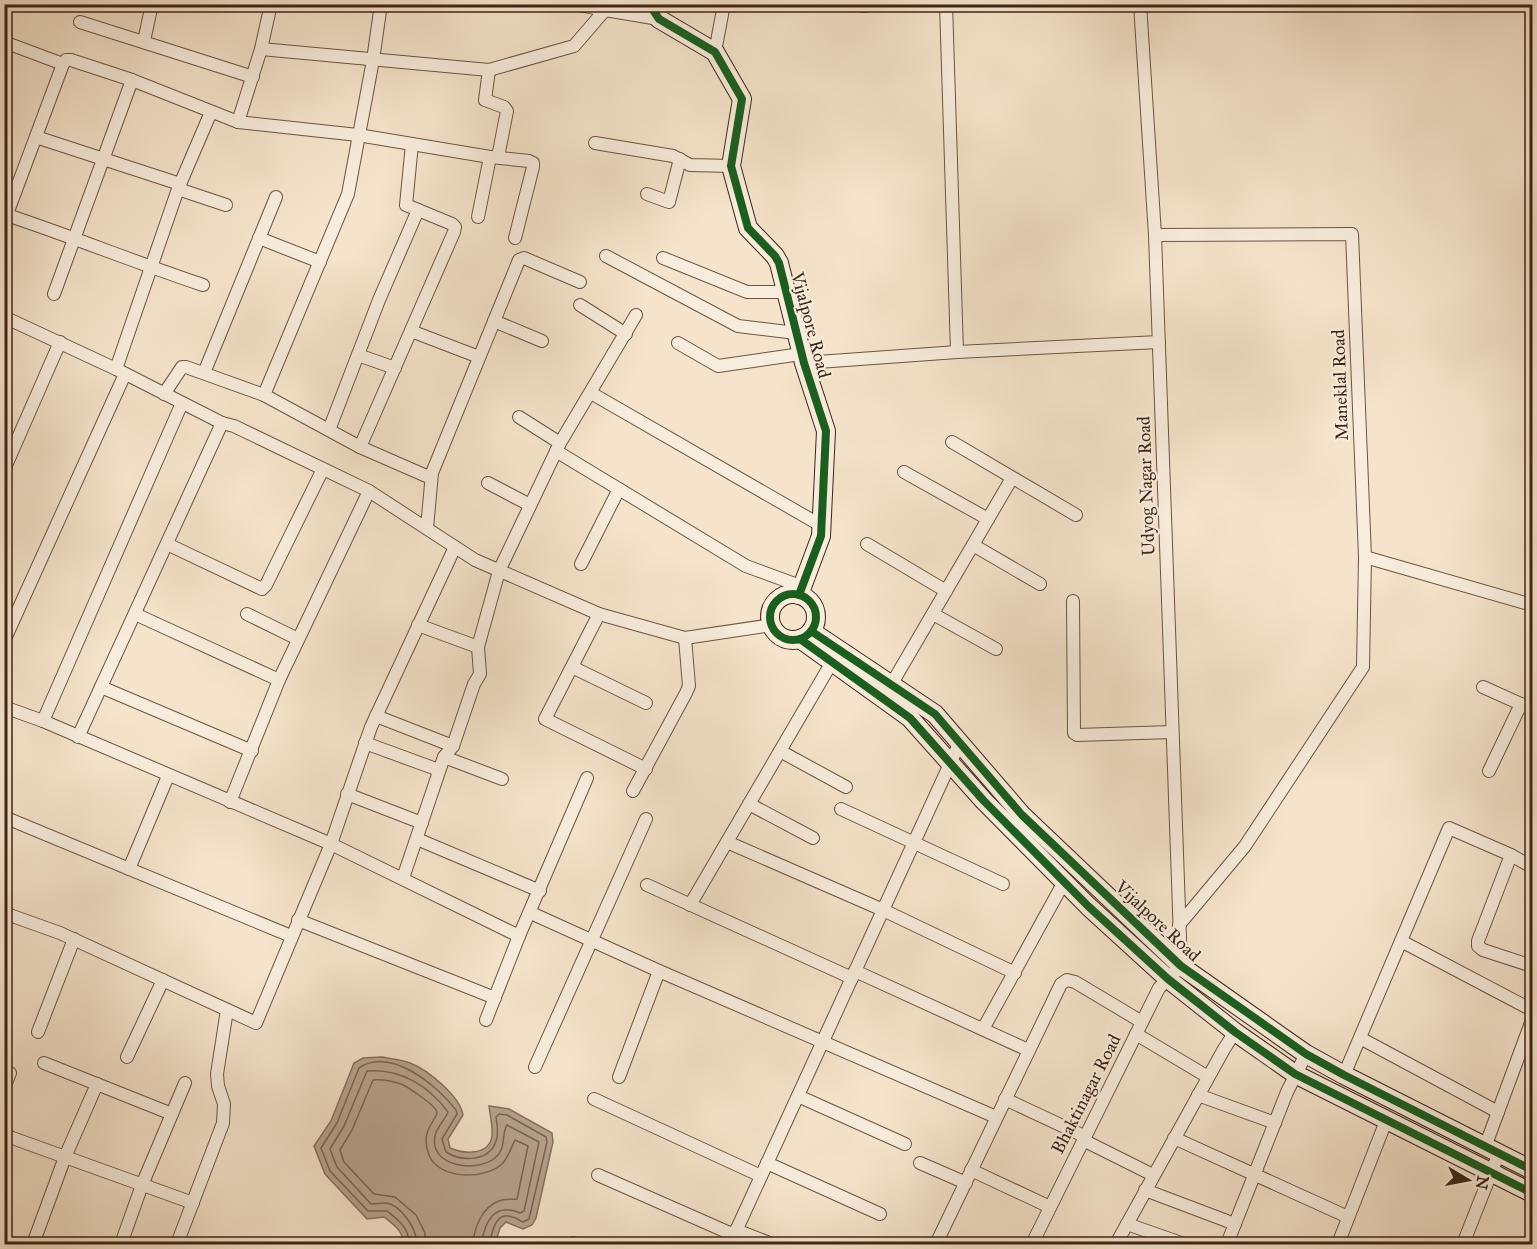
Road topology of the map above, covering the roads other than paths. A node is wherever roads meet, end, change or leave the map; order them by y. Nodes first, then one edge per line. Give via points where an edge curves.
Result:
1 (152, 4) edge
2 (381, 4) edge
3 (574, 4) edge
4 (724, 4) edge
5 (946, 4) edge
6 (1140, 4) edge
7 (269, 5) edge
8 (605, 10) junction
9 (654, 12) edge
10 (80, 22) dead end
11 (4, 42) edge
12 (144, 42) junction
13 (261, 49) junction
14 (715, 52) junction
15 (373, 60) junction
16 (63, 64) junction
17 (489, 70) junction
18 (253, 77) junction
19 (132, 80) junction
20 (211, 112) junction
21 (238, 122) junction
22 (358, 135) junction
23 (36, 137) junction
24 (595, 143) dead end
25 (412, 144) junction
26 (494, 157) junction
27 (103, 159) junction
28 (680, 159) junction
29 (731, 166) junction
30 (179, 187) junction
31 (647, 194) dead end
32 (276, 197) dead end
33 (226, 205) dead end
34 (418, 210) junction
35 (478, 217) dead end
36 (6, 218) edge
37 (1155, 235) junction
38 (74, 237) junction
39 (259, 238) junction
40 (515, 238) dead end
41 (606, 256) dead end
42 (663, 258) dead end
43 (320, 262) junction
44 (151, 267) junction
45 (580, 282) dead end
46 (203, 285) dead end
47 (787, 292) junction
48 (54, 294) dead end
49 (580, 305) dead end
50 (636, 315) dead end
51 (4, 317) edge
52 (494, 321) junction
53 (411, 331) junction
54 (796, 333) junction
55 (626, 334) junction
56 (542, 341) dead end
57 (60, 342) junction
58 (1159, 342) junction
59 (678, 343) dead end
60 (957, 352) junction
61 (357, 355) junction
62 (479, 357) junction
63 (802, 358) junction
64 (394, 369) junction
65 (120, 371) junction
66 (204, 373) junction
67 (591, 393) junction
68 (164, 394) junction
69 (264, 395) junction
70 (182, 403) junction
71 (519, 417) dead end
72 (222, 423) junction
73 (329, 430) junction
74 (952, 442) dead end
75 (360, 447) junction
76 (558, 447) junction
77 (323, 469) junction
78 (4, 470) edge
79 (904, 472) dead end
80 (431, 478) junction
81 (1012, 478) junction
82 (488, 483) dead end
83 (619, 489) junction
84 (369, 491) junction
85 (531, 505) junction
86 (1076, 515) dead end
87 (988, 519) junction
88 (822, 526) junction
89 (427, 528) junction
90 (167, 544) junction
91 (867, 544) dead end
92 (973, 545) junction
93 (455, 547) junction
94 (1365, 557) junction
95 (580, 564) dead end
96 (499, 570) junction
97 (1040, 584) dead end
98 (801, 591) junction
99 (946, 591) junction
100 (1073, 601) dead end
101 (1533, 605) edge
102 (135, 614) junction
103 (247, 614) dead end
104 (599, 614) junction
105 (933, 614) junction
106 (418, 625) junction
107 (772, 625) junction
108 (805, 635) junction
109 (685, 638) junction
110 (298, 639) junction
111 (4, 641) edge
112 (478, 647) junction
113 (996, 649) dead end
114 (832, 662) junction
115 (572, 667) junction
116 (279, 680) junction
117 (891, 684) junction
118 (101, 687) junction
119 (1483, 687) dead end
120 (646, 703) dead end
121 (4, 707) edge
122 (1527, 707) edge
123 (375, 716) junction
124 (43, 722) junction
125 (1172, 732) junction
126 (78, 738) junction
127 (960, 742) junction
128 (365, 743) junction
129 (453, 746) junction
130 (252, 751) junction
131 (780, 751) junction
132 (444, 757) junction
133 (950, 763) junction
134 (646, 769) junction
135 (440, 770) junction
136 (1489, 771) dead end
137 (168, 776) junction
138 (587, 778) dead end
139 (502, 779) dead end
140 (846, 787) dead end
141 (633, 791) dead end
142 (347, 794) junction
143 (230, 802) junction
144 (749, 804) junction
145 (841, 809) dead end
146 (4, 817) edge
147 (646, 819) dead end
148 (422, 823) junction
149 (813, 838) dead end
150 (417, 839) junction
151 (727, 842) junction
152 (914, 842) junction
153 (331, 844) junction
154 (1511, 855) junction
155 (1533, 867) edge
156 (129, 869) junction
157 (404, 878) junction
158 (1064, 882) junction
159 (1003, 884) dead end
160 (647, 885) dead end
161 (540, 891) junction
162 (690, 904) junction
163 (883, 910) junction
164 (4, 913) edge
165 (531, 913) junction
166 (297, 920) junction
167 (1179, 925) junction
168 (291, 936) junction
169 (519, 936) junction
170 (74, 939) junction
171 (592, 941) junction
172 (1401, 941) junction
173 (1533, 966) edge
174 (659, 971) junction
175 (1174, 972) junction
176 (1015, 973) junction
177 (854, 974) junction
178 (163, 980) junction
179 (495, 998) junction
180 (227, 1010) junction
181 (1533, 1010) edge
182 (486, 1020) dead end
183 (1533, 1020) edge
184 (1142, 1022) junction
185 (983, 1029) junction
186 (38, 1032) dead end
187 (1235, 1032) junction
188 (1136, 1034) junction
189 (1360, 1038) junction
190 (823, 1042) junction
191 (1028, 1050) junction
192 (1306, 1054) junction
193 (127, 1057) dead end
194 (44, 1063) dead end
195 (535, 1067) dead end
196 (10, 1073) dead end
197 (1295, 1074) junction
198 (1344, 1075) junction
199 (619, 1077) dead end
200 (1208, 1077) junction
201 (185, 1083) dead end
202 (97, 1084) junction
203 (4, 1088) edge
204 (1198, 1095) junction
205 (798, 1096) junction
206 (594, 1099) dead end
207 (1005, 1099) junction
208 (1498, 1112) junction
209 (172, 1114) junction
210 (996, 1117) junction
211 (1386, 1121) junction
212 (1275, 1123) junction
213 (4, 1135) edge
214 (1083, 1138) junction
215 (1174, 1138) junction
216 (905, 1144) dead end
217 (1492, 1150) junction
218 (65, 1157) junction
219 (767, 1163) junction
220 (921, 1163) dead end
221 (971, 1170) junction
222 (1533, 1170) edge
223 (1491, 1172) junction
224 (1254, 1174) junction
225 (598, 1175) dead end
226 (1153, 1175) junction
227 (761, 1176) junction
228 (966, 1183) junction
229 (142, 1185) junction
230 (1145, 1190) junction
231 (1533, 1193) edge
232 (193, 1203) junction
233 (1050, 1207) junction
234 (880, 1214) dead end
235 (1348, 1217) junction
236 (1127, 1224) junction
237 (1235, 1224) junction
238 (733, 1236) edge
239 (1464, 1244) edge
240 (33, 1245) edge
241 (121, 1245) edge
242 (177, 1245) edge
243 (772, 1245) edge
244 (936, 1245) edge
245 (1032, 1245) edge
246 (1116, 1245) edge
247 (1184, 1245) edge
248 (1227, 1245) edge
249 (1338, 1245) edge

1 - 12 street
2 - 15 street
3 - 8 street
4 - 14 street
5 - 60 street
6 - 37 street, Udyog Nagar Road
7 - 13 street
8 - 9 street
8 - 17 street via 574,46
9 - 14 main road, Vijalpore Road
10 - 12 street
11 - 16 street
12 - 18 street
13 - 15 street
13 - 18 street
14 - 29 main road, Vijalpore Road via 742,99
15 - 17 street
15 - 22 street
16 - 19 street via 70,60
16 - 23 street
17 - 26 street via 485,100 507,111
18 - 21 street
19 - 20 street
19 - 27 street
20 - 21 street
20 - 30 street
21 - 22 street
22 - 25 street
22 - 43 street via 348,194
23 - 27 street
23 - 36 street
24 - 28 street
25 - 26 street
25 - 34 street via 405,202
26 - 35 street
26 - 40 street via 533,163
27 - 30 street
27 - 38 street
28 - 29 street via 690,165
28 - 31 street via 669,202
29 - 47 main road, Vijalpore Road via 748,228 775,256
30 - 33 street
30 - 44 street
32 - 39 street
34 - 53 street via 455,227
34 - 61 street
36 - 38 street
37 - 58 street, Udyog Nagar Road
37 - 94 street, Maneklal Road via 1352,234
38 - 44 street
38 - 48 street
39 - 43 street
39 - 66 street
41 - 54 street via 738,326
42 - 47 street via 747,292
43 - 69 street
44 - 46 street
44 - 65 street
45 - 52 street via 521,258
47 - 54 main road, Vijalpore Road
49 - 55 street
50 - 55 street
51 - 57 street
52 - 56 street
52 - 62 street
53 - 62 street
53 - 64 street
54 - 63 main road, Vijalpore Road
55 - 67 street
57 - 65 street
57 - 78 street
58 - 60 street
58 - 125 street, Udyog Nagar Road
59 - 63 street via 718,366
60 - 63 street
61 - 64 street
61 - 73 street
62 - 80 street
63 - 88 main road, Vijalpore Road via 826,430
64 - 75 street
65 - 68 street
65 - 111 street
66 - 68 street via 182,367
66 - 69 street
67 - 76 street
67 - 88 street
68 - 70 street
69 - 73 street
70 - 72 street
70 - 124 street
71 - 76 street
72 - 77 street
72 - 90 street
73 - 75 street
74 - 81 street
75 - 80 street
76 - 83 street
76 - 85 street
77 - 84 street
77 - 90 street via 262,588
79 - 87 street
80 - 89 street
81 - 86 street
81 - 87 street
82 - 85 street
83 - 95 street
83 - 98 street via 746,566
84 - 89 street
84 - 110 street
85 - 96 street
87 - 92 street
88 - 98 main road, Vijalpore Road
89 - 93 street
90 - 102 street
91 - 99 street
92 - 97 street
92 - 99 street
93 - 96 street
93 - 106 street
94 - 101 street
94 - 167 street via 1363,667 1245,846
96 - 104 street
96 - 112 street
98 - 107 main road via 779,599 771,611
98 - 108 main road via 814,610 814,625
99 - 105 street
100 - 125 street via 1074,733
102 - 116 street
102 - 118 street
103 - 110 street
104 - 109 street
104 - 115 street
105 - 113 street
105 - 117 street
106 - 112 street
106 - 123 street
107 - 108 main road, Vijalpore Road via 786,639
107 - 109 street
108 - 114 main road, Vijalpore Road
108 - 117 main road, Vijalpore Road
109 - 134 street via 689,686
110 - 116 street
112 - 129 street via 480,674
114 - 131 street
114 - 133 main road, Vijalpore Road via 910,718
115 - 120 street
115 - 134 street via 545,719
116 - 130 street
117 - 127 main road, Vijalpore Road via 935,714
118 - 126 street
118 - 130 street
119 - 122 street
121 - 124 street
122 - 136 street
123 - 128 street
123 - 129 street
124 - 126 street
125 - 167 street, Udyog Nagar Road
126 - 137 street
127 - 133 street
127 - 175 main road, Vijalpore Road via 1022,815
128 - 135 street
128 - 142 street
129 - 132 street
130 - 143 street
131 - 140 street
131 - 144 street
132 - 135 street
132 - 139 street
133 - 152 street
133 - 158 main road, Vijalpore Road
134 - 141 street
135 - 148 street
137 - 143 street
137 - 156 street
138 - 161 street
142 - 148 street
142 - 153 street
143 - 153 street
144 - 149 street
144 - 151 street
145 - 152 street
146 - 156 street
147 - 171 street
148 - 150 street
150 - 157 street
150 - 161 street
151 - 162 street
151 - 163 street
152 - 159 street
152 - 163 street
153 - 157 street
153 - 166 street
154 - 155 street
154 - 172 street via 1449,828
154 - 173 street via 1478,946
156 - 168 street
157 - 169 street
158 - 175 main road, Vijalpore Road via 1088,906
158 - 176 street
160 - 162 street
161 - 165 street
162 - 177 street
163 - 176 street
163 - 177 street
164 - 170 street
165 - 169 street
165 - 171 street
166 - 168 street
166 - 179 street
167 - 175 street, Udyog Nagar Road
168 - 180 street via 256,1023
169 - 179 street
170 - 178 street
170 - 186 street
171 - 174 street
171 - 195 street
172 - 181 street
172 - 189 street
174 - 190 street
174 - 199 street
175 - 184 street, Bhaktinagar Road via 1159,988
175 - 187 main road, Vijalpore Road
175 - 192 main road, Vijalpore Road
176 - 185 street
177 - 185 street
177 - 190 street
178 - 180 street
178 - 193 street
179 - 182 street
180 - 232 street via 217,1074 224,1104 223,1124
183 - 208 street
184 - 188 street, Bhaktinagar Road
184 - 191 street via 1067,980 1060,984
185 - 191 street
187 - 197 main road, Vijalpore Road
187 - 200 street
188 - 200 street
188 - 214 street, Bhaktinagar Road
189 - 198 street
189 - 208 street
190 - 205 street
190 - 210 street
191 - 207 street
192 - 197 street
192 - 198 main road, Vijalpore Road
194 - 202 street
196 - 203 street
197 - 211 main road, Vijalpore Road
197 - 212 street
198 - 217 main road, Vijalpore Road
200 - 204 street
201 - 209 street
202 - 209 street
202 - 218 street
204 - 212 street
204 - 215 street
205 - 216 street
205 - 219 street
206 - 227 street
207 - 210 street
207 - 214 street
208 - 217 street
209 - 229 street
210 - 221 street
211 - 223 main road, Vijalpore Road
211 - 235 street
212 - 224 street
213 - 218 street
214 - 226 street
214 - 233 street, Bhaktinagar Road
215 - 224 street
215 - 226 street
217 - 222 main road, Vijalpore Road
217 - 223 street
218 - 229 street
218 - 240 street
219 - 227 street
219 - 234 street
220 - 228 street
221 - 228 street
221 - 233 street
223 - 231 main road, Vijalpore Road
223 - 239 street
224 - 235 street
224 - 237 street
225 - 238 street
226 - 230 street
227 - 238 street
228 - 244 street
229 - 232 street
229 - 241 street
230 - 236 street
230 - 237 street
232 - 242 street
233 - 245 street, Bhaktinagar Road
235 - 249 street
236 - 246 street
236 - 247 street
237 - 248 street
238 - 243 street

